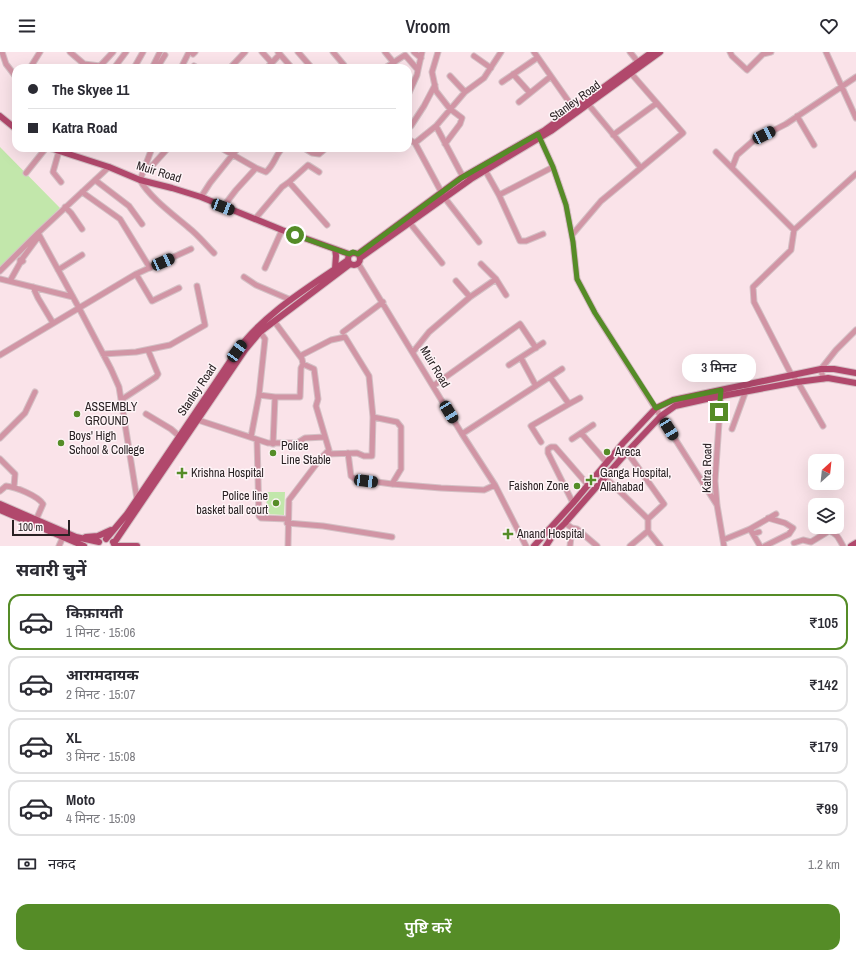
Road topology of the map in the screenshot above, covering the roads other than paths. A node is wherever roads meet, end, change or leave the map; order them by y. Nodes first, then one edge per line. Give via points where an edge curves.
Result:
1 (2, 52) edge
2 (40, 52) edge
3 (70, 52) edge
4 (113, 52) edge
5 (126, 52) edge
6 (143, 52) edge
7 (245, 52) edge
8 (262, 52) edge
9 (298, 52) edge
10 (333, 52) edge
11 (385, 52) edge
12 (414, 52) edge
13 (422, 52) edge
14 (438, 52) edge
15 (501, 52) edge
16 (534, 52) edge
17 (630, 52) edge
18 (652, 52) edge
19 (660, 52) edge
20 (730, 52) edge
21 (771, 52) edge
22 (826, 52) edge
23 (192, 53) edge
24 (279, 53) edge
25 (163, 54) edge
26 (474, 56) dead end
27 (421, 58) junction
28 (536, 58) junction
29 (638, 62) junction
30 (272, 63) joint
31 (394, 63) joint
32 (32, 64) edge
33 (84, 64) edge
34 (104, 64) edge
35 (117, 64) edge
36 (136, 64) edge
37 (155, 64) edge
38 (159, 64) edge
39 (184, 64) edge
40 (234, 64) edge
41 (289, 64) edge
42 (308, 64) edge
43 (343, 64) edge
44 (491, 68) junction
45 (418, 70) junction
46 (630, 71) junction
47 (12, 72) edge
48 (513, 74) junction
49 (450, 76) dead end
50 (550, 77) junction
51 (856, 77) edge
52 (502, 82) dead end
53 (435, 84) junction
54 (412, 86) edge
55 (842, 87) junction
56 (465, 92) junction
57 (530, 93) junction
58 (519, 102) dead end
59 (657, 103) junction
60 (588, 104) junction
61 (450, 109) junction
62 (574, 109) junction
63 (0, 116) edge
64 (797, 116) junction
65 (856, 118) edge
66 (412, 124) edge
67 (12, 126) edge
68 (436, 126) junction
69 (613, 135) junction
70 (539, 136) junction
71 (412, 142) edge
72 (415, 144) junction
73 (445, 144) junction
74 (814, 145) dead end
75 (43, 152) edge
76 (59, 152) edge
77 (62, 152) edge
78 (151, 152) edge
79 (164, 152) edge
80 (227, 152) edge
81 (235, 152) edge
82 (278, 152) edge
83 (310, 152) edge
84 (321, 152) edge
85 (716, 152) dead end
86 (232, 155) junction
87 (109, 167) junction
88 (553, 167) junction
89 (256, 168) junction
90 (640, 168) junction
91 (732, 168) junction
92 (144, 170) junction
93 (485, 170) junction
94 (319, 172) dead end
95 (26, 174) dead end
96 (856, 174) edge
97 (463, 177) junction
98 (95, 180) junction
99 (140, 180) junction
100 (61, 182) dead end
101 (289, 182) junction
102 (82, 192) junction
103 (443, 195) junction
104 (499, 195) junction
105 (201, 197) junction
106 (65, 207) junction
107 (223, 207) junction
108 (255, 219) junction
109 (409, 222) junction
110 (142, 224) dead end
111 (327, 224) dead end
112 (82, 229) dead end
113 (282, 230) junction
114 (794, 230) junction
115 (543, 234) dead end
116 (38, 235) junction
117 (572, 235) junction
118 (478, 242) dead end
119 (191, 249) dead end
120 (335, 249) junction
121 (214, 253) dead end
122 (82, 255) dead end
123 (15, 256) junction
124 (359, 258) junction
125 (349, 259) junction
126 (21, 261) junction
127 (442, 262) dead end
128 (481, 264) dead end
129 (150, 268) junction
130 (265, 268) dead end
131 (335, 269) junction
132 (58, 270) junction
133 (0, 271) edge
134 (136, 274) junction
135 (244, 277) dead end
136 (0, 279) edge
137 (496, 279) junction
138 (10, 281) junction
139 (456, 281) dead end
140 (197, 286) dead end
141 (33, 287) junction
142 (179, 288) dead end
143 (506, 295) dead end
144 (73, 297) junction
145 (470, 297) junction
146 (291, 300) junction
147 (383, 302) junction
148 (79, 308) junction
149 (274, 321) junction
150 (53, 323) junction
151 (856, 330) edge
152 (260, 332) junction
153 (343, 332) dead end
154 (543, 343) dead end
155 (536, 348) junction
156 (148, 350) junction
157 (413, 352) junction
158 (103, 354) junction
159 (0, 355) edge
160 (300, 356) junction
161 (521, 358) junction
162 (303, 364) junction
163 (509, 365) dead end
164 (562, 369) dead end
165 (822, 370) junction
166 (856, 374) edge
167 (792, 376) junction
168 (550, 377) junction
169 (823, 378) junction
170 (797, 382) junction
171 (856, 383) edge
172 (748, 385) junction
173 (433, 386) junction
174 (536, 386) junction
175 (35, 392) dead end
176 (747, 392) junction
177 (721, 394) junction
178 (259, 395) junction
179 (275, 397) junction
180 (580, 398) dead end
181 (121, 400) junction
182 (568, 404) junction
183 (656, 408) junction
184 (146, 414) dead end
185 (661, 416) junction
186 (373, 417) junction
187 (198, 420) junction
188 (593, 425) dead end
189 (823, 426) dead end
190 (732, 429) dead end
191 (581, 433) junction
192 (462, 434) junction
193 (179, 436) junction
194 (251, 437) junction
195 (325, 437) junction
196 (0, 438) edge
197 (572, 439) dead end
198 (257, 440) junction
199 (541, 442) dead end
200 (273, 444) junction
201 (627, 452) junction
202 (348, 453) junction
203 (326, 454) junction
204 (0, 459) edge
205 (607, 463) junction
206 (604, 476) junction
207 (392, 484) junction
208 (495, 485) junction
209 (588, 485) junction
210 (14, 487) junction
211 (0, 491) edge
212 (137, 499) junction
213 (573, 503) junction
214 (0, 504) edge
215 (717, 505) junction
216 (0, 510) edge
217 (776, 514) dead end
218 (768, 518) junction
219 (648, 519) junction
220 (36, 520) junction
221 (288, 521) junction
222 (565, 523) junction
223 (116, 528) junction
224 (572, 528) junction
225 (750, 529) junction
226 (648, 531) junction
227 (759, 532) dead end
228 (753, 534) junction
229 (63, 537) junction
230 (76, 537) junction
231 (392, 537) dead end
232 (106, 539) junction
233 (723, 540) junction
234 (794, 543) dead end
235 (856, 543) edge
236 (98, 544) edge
237 (114, 545) edge
238 (59, 546) edge
239 (84, 546) edge
240 (137, 546) edge
241 (288, 546) edge
242 (526, 546) edge
243 (534, 546) edge
244 (546, 546) edge
245 (570, 546) edge
246 (597, 546) edge
247 (630, 546) edge
248 (660, 546) edge
249 (724, 546) edge
250 (760, 546) edge
251 (765, 546) edge
252 (843, 546) edge
253 (852, 546) edge

1 - 47 street
2 - 32 street
3 - 33 street
4 - 34 street
5 - 35 street
6 - 36 street
7 - 40 street
8 - 30 street
9 - 42 street
10 - 43 street
11 - 31 street
12 - 27 street
13 - 27 street
14 - 53 street via 432,72
15 - 44 street
16 - 28 street
17 - 29 street
18 - 29 main road, Stanley Road
19 - 46 main road, Stanley Road
20 - 21 street via 747,70 763,54
22 - 55 street
23 - 39 street
24 - 30 street
24 - 41 street
25 - 37 street
25 - 38 street
26 - 44 street
27 - 45 street
28 - 48 street
28 - 50 street
29 - 46 main road, Stanley Road
31 - 45 street via 406,55
44 - 56 street via 484,78
45 - 54 street
46 - 59 street
46 - 60 main road, Stanley Road
46 - 62 main road, Stanley Road
48 - 52 street
48 - 57 street
49 - 56 street
50 - 57 street
50 - 62 street
51 - 55 street
53 - 61 street via 436,92
53 - 66 street
55 - 64 street
55 - 65 street
56 - 61 street
57 - 58 street
59 - 69 street
59 - 90 street via 682,133
60 - 69 street
60 - 70 main road, Stanley Road
61 - 68 street
61 - 73 street via 462,118
62 - 70 main road, Stanley Road
63 - 67 main road
64 - 74 street
64 - 91 street via 753,141 737,155
68 - 72 street
68 - 73 street
69 - 90 street
70 - 88 street
70 - 93 main road, Stanley Road
70 - 97 main road, Stanley Road
71 - 72 street
72 - 103 street
73 - 97 street
75 - 95 street
76 - 100 street via 53,172
77 - 87 main road, Muir Road
78 - 92 street
79 - 92 street via 151,167
80 - 86 street
81 - 86 street
82 - 89 street via 271,168 266,172
83 - 84 street
85 - 91 street
86 - 89 street
86 - 105 street
87 - 98 street
87 - 99 main road, Muir Road
88 - 104 street
88 - 117 street via 566,205
89 - 107 street
90 - 117 street via 601,201
91 - 114 street
92 - 99 street
93 - 103 main road, Stanley Road
93 - 104 street
94 - 101 street via 308,165
96 - 114 street
97 - 103 main road, Stanley Road
98 - 102 street
98 - 110 street via 128,206
99 - 105 main road, Muir Road
99 - 121 street via 147,190
101 - 108 street
101 - 111 street
102 - 106 street
102 - 129 street via 120,219
103 - 109 main road, Stanley Road
103 - 118 street
103 - 124 main road, Stanley Road
104 - 115 street via 520,241 526,242
105 - 107 main road, Muir Road
106 - 112 street
106 - 116 street
107 - 108 main road, Muir Road
108 - 113 main road, Muir Road
109 - 124 main road, Stanley Road
109 - 127 street
113 - 120 main road, Muir Road
113 - 130 street
114 - 167 street via 791,250 753,287 754,302
116 - 123 street
116 - 126 street
116 - 132 street
117 - 183 street via 577,279 595,313
119 - 129 street
120 - 125 main road, Muir Road
120 - 131 main road
122 - 132 street
123 - 126 street
123 - 133 street
124 - 125 main road via 354,265
124 - 125 main road via 353,252
124 - 147 street, Muir Road
125 - 131 main road, Stanley Road
125 - 149 main road, Stanley Road
126 - 138 street
128 - 137 street
129 - 134 street
131 - 146 main road, Stanley Road
132 - 144 street
134 - 142 street via 152,301
134 - 148 street
135 - 146 street
136 - 138 street
137 - 143 street
137 - 145 street
138 - 141 street
139 - 145 street
140 - 156 street via 205,325 170,345
141 - 144 street
141 - 150 street
144 - 148 street
145 - 157 street via 429,332
146 - 193 main road, Stanley Road via 258,326 245,340
147 - 153 street
147 - 157 street, Muir Road
148 - 150 street
148 - 158 street
149 - 152 main road, Stanley Road
149 - 160 street
150 - 159 street
151 - 165 street via 836,350
152 - 178 street via 265,339
152 - 187 main road, Stanley Road
154 - 155 street
155 - 161 street
155 - 173 street via 520,324
156 - 158 street
156 - 181 street via 158,374 156,378
157 - 173 street, Muir Road
158 - 181 street via 119,387
160 - 162 street
160 - 186 street via 332,340 345,337 369,376
161 - 163 street
161 - 174 street
162 - 179 street via 300,397
162 - 195 street via 314,369 318,399 316,406
164 - 168 street
165 - 166 main road via 834,368
165 - 167 main road
165 - 169 street
167 - 170 street
167 - 172 main road
168 - 174 street
168 - 182 street
169 - 170 main road
169 - 171 main road
170 - 176 main road
170 - 189 street
172 - 176 street
172 - 177 main road
173 - 192 street, Muir Road
174 - 192 street
175 - 196 street via 25,413
176 - 177 main road
176 - 190 street
177 - 183 main road via 673,400
177 - 185 main road via 675,406
177 - 215 street, Katra Road via 715,481
178 - 179 street
178 - 194 street
179 - 200 street
180 - 182 street
181 - 212 street
182 - 199 street via 531,426
183 - 185 street
183 - 205 main road
184 - 193 street
185 - 201 main road
185 - 215 street
186 - 202 street via 372,456
186 - 207 street via 398,422 401,427 401,469
187 - 194 street
187 - 237 main road, Stanley Road
188 - 191 street
191 - 197 street
191 - 205 street
192 - 208 street, Muir Road
193 - 212 main road, Stanley Road
194 - 198 street
195 - 200 street via 306,438 297,443
195 - 203 street via 329,450
198 - 200 street
198 - 221 street via 259,516
201 - 206 main road
201 - 219 street via 664,504
202 - 203 street
202 - 207 street via 352,478
203 - 221 street via 289,500
204 - 210 street via 15,474
205 - 209 main road
206 - 219 street
206 - 222 main road
207 - 208 street via 484,490
208 - 242 street, Muir Road
209 - 213 main road
209 - 213 street via 555,447 551,446 548,449
210 - 211 street via 6,486
210 - 220 street via 41,501
212 - 223 main road, Stanley Road
213 - 243 main road
214 - 220 main road
215 - 233 street, Katra Road
216 - 229 main road
217 - 218 street
218 - 225 street
218 - 251 street via 792,528 789,534
219 - 226 street
220 - 230 main road
221 - 231 street
221 - 241 street
222 - 224 street
222 - 244 main road
223 - 230 main road via 98,536
223 - 232 main road, Stanley Road
224 - 245 street
224 - 246 street via 577,529
225 - 228 street
225 - 233 street
226 - 247 street
226 - 248 street
227 - 228 street
228 - 250 street
229 - 238 street
229 - 239 main road
230 - 236 main road
232 - 236 main road
232 - 237 main road
233 - 249 street, Katra Road
234 - 252 street via 803,540 811,542 834,532
235 - 253 main road
237 - 240 main road

